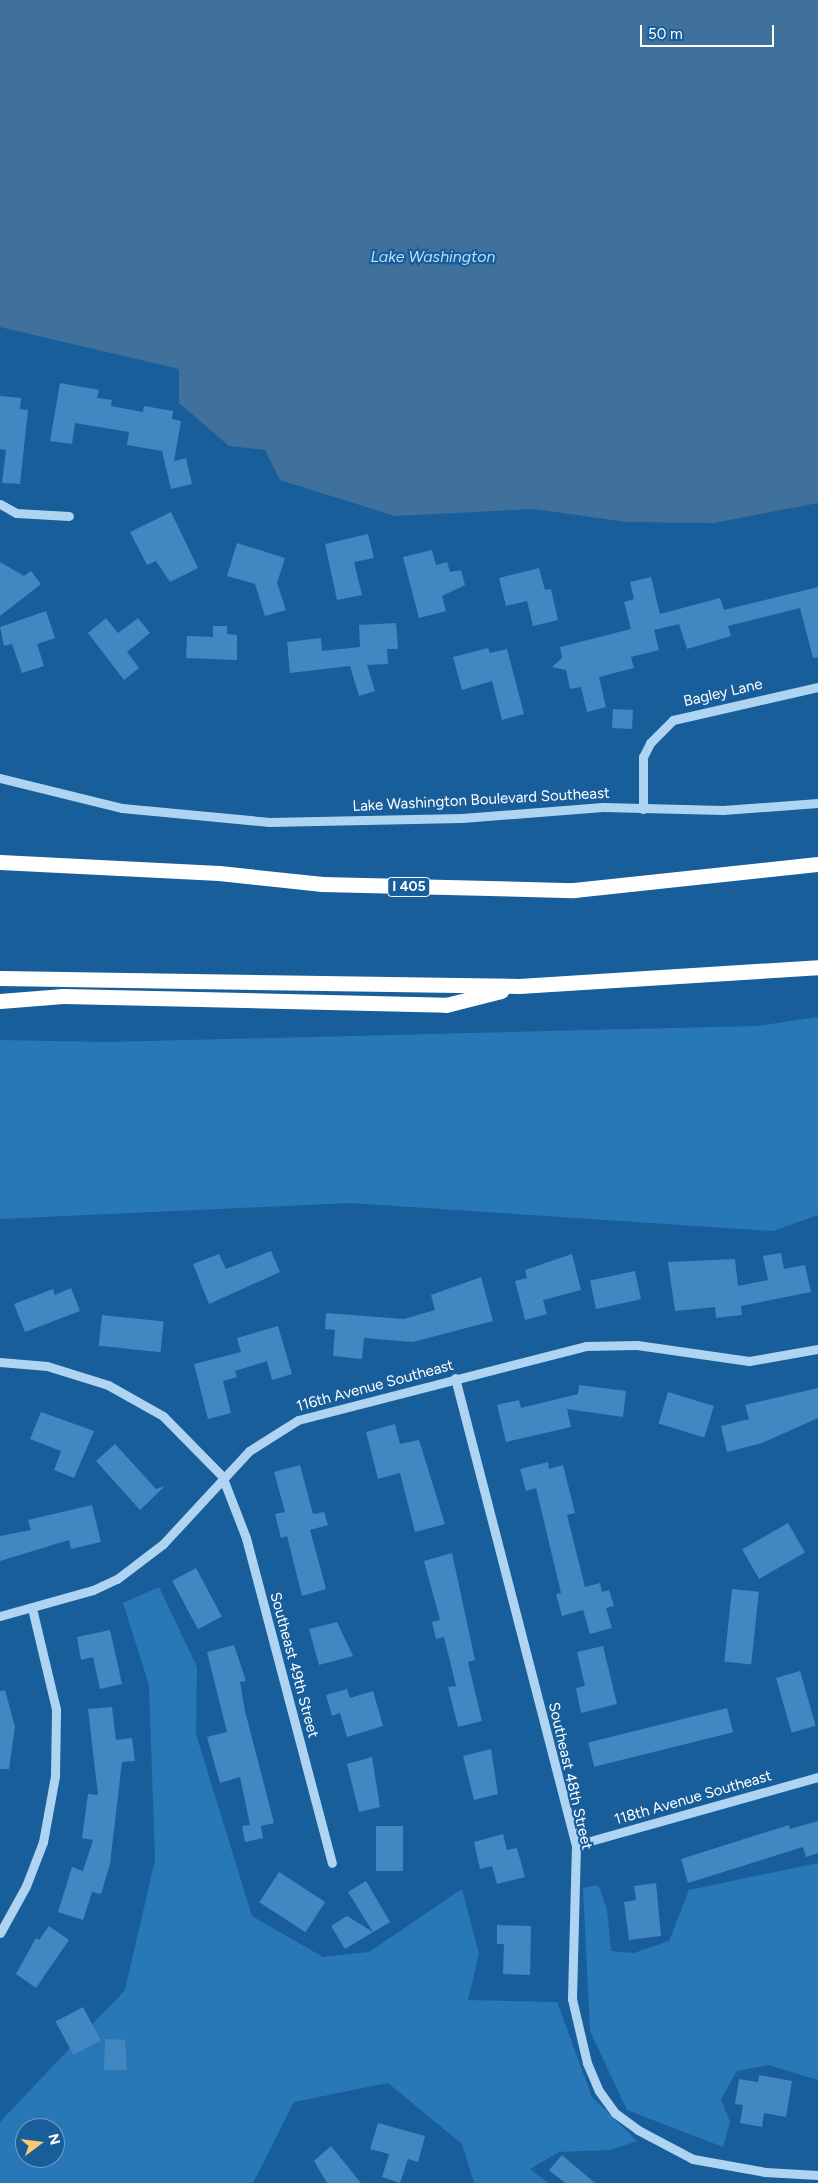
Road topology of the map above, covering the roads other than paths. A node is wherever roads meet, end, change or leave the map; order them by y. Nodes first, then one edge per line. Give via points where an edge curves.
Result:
1 (0, 504) edge
2 (69, 516) dead end
3 (818, 687) edge
4 (0, 778) edge
5 (818, 803) edge
6 (642, 809) junction
7 (0, 862) edge
8 (818, 864) edge
9 (818, 967) edge
10 (0, 978) edge
11 (519, 986) junction
12 (0, 1001) edge
13 (818, 1349) edge
14 (0, 1362) edge
15 (455, 1378) junction
16 (222, 1476) junction
17 (32, 1608) junction
18 (0, 1616) edge
19 (818, 1777) edge
20 (576, 1845) junction
21 (332, 1863) dead end
22 (0, 1933) edge
23 (818, 2175) edge

1 - 2 street via 16,513
3 - 6 street, Bagley Lane via 673,720 650,743 643,757
4 - 6 street, Lake Washington Boulevard Southeast via 122,808 212,819 374,820 603,807
5 - 6 street, Lake Washington Boulevard Southeast via 723,810
7 - 8 highway, I 405 via 219,873 322,884 574,890
9 - 11 highway
10 - 11 highway
11 - 12 highway via 446,1005 63,996
13 - 15 street, 116th Avenue Southeast via 749,1361 606,1344
14 - 16 street via 47,1366 108,1385 175,1426
15 - 16 street, 116th Avenue Southeast via 298,1420 265,1438
15 - 20 street, Southeast 48th Street
16 - 17 street, 116th Avenue Southeast via 164,1544 131,1569 93,1590
16 - 21 street, Southeast 49th Street via 246,1538
17 - 18 street, 116th Avenue Southeast
17 - 22 street via 56,1709 55,1776 43,1842 26,1886
19 - 20 street, 118th Avenue Southeast
20 - 23 street, Southeast 48th Street via 572,1999 587,2063 604,2098 638,2130 693,2159 765,2172

